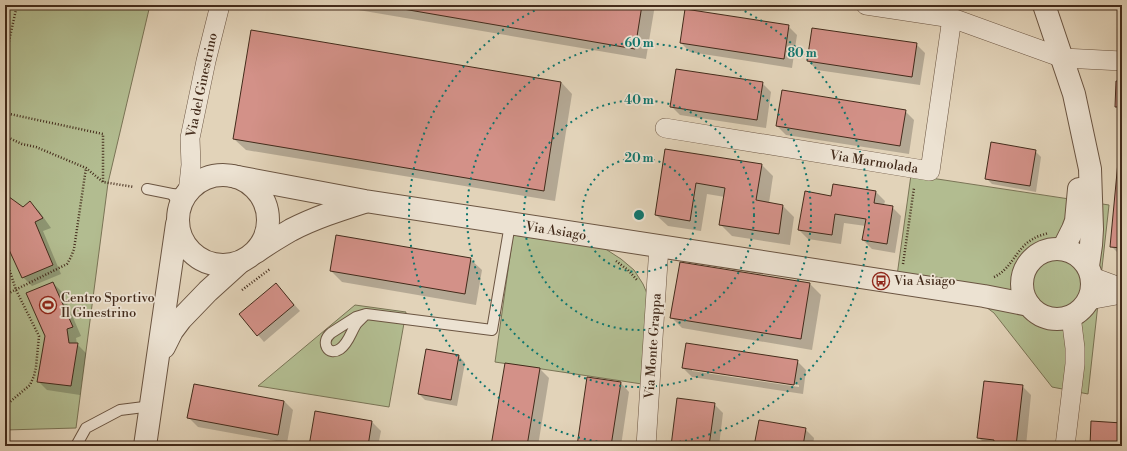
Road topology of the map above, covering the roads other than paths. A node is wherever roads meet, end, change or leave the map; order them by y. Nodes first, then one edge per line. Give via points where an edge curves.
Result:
1 (220, 5) edge
2 (866, 5) edge
3 (1044, 5) edge
4 (952, 18) junction
5 (1063, 58) junction
6 (1122, 62) edge
7 (1081, 124) junction
8 (665, 128) dead end
9 (232, 176) junction
10 (147, 189) road end
11 (185, 192) junction
12 (365, 201) junction
13 (510, 224) junction
14 (1057, 240) junction
15 (659, 246) junction
16 (247, 257) junction
17 (1090, 272) junction
18 (1023, 275) junction
19 (988, 287) junction
20 (1122, 288) edge
21 (1122, 294) edge
22 (1089, 300) junction
23 (1029, 305) junction
24 (366, 314) dead end
25 (1071, 316) junction
26 (158, 361) junction
27 (152, 406) junction
28 (76, 446) edge
29 (145, 446) edge
30 (646, 446) edge
31 (1065, 446) edge

1 - 11 street, Via del Ginestrino via 190,138
2 - 4 street
3 - 5 street
4 - 5 street
4 - 8 street, Via Marmolada via 930,171
5 - 6 street
5 - 7 street
7 - 14 street via 1078,212 1075,226
7 - 17 street via 1090,169
9 - 11 street via 216,176
9 - 12 street, Via Asiago
9 - 16 street via 253,186 267,209 267,232 263,242
10 - 11 lane
11 - 16 street via 179,220 181,233 192,253 206,262 225,265
11 - 26 street, Via del Ginestrino
12 - 13 street, Via Asiago
12 - 16 street, Via Asiago via 302,225
13 - 15 street, Via Asiago
13 - 24 lane via 492,330
14 - 17 street via 1077,255
14 - 18 street via 1057,248 1038,254
15 - 19 street, Via Asiago
15 - 30 street, Via Monte Grappa
16 - 26 street, Via del Ginestrino via 181,319 172,331
17 - 20 street
17 - 22 street via 1092,287
18 - 19 street
18 - 23 street via 1023,292
19 - 23 street, Via Asiago
21 - 22 street
22 - 25 street via 1081,310
23 - 25 street via 1048,318 1061,319
25 - 31 street via 1076,364
26 - 27 street, Via del Ginestrino
27 - 28 lane via 120,410 86,428
27 - 29 street, Via del Ginestrino

